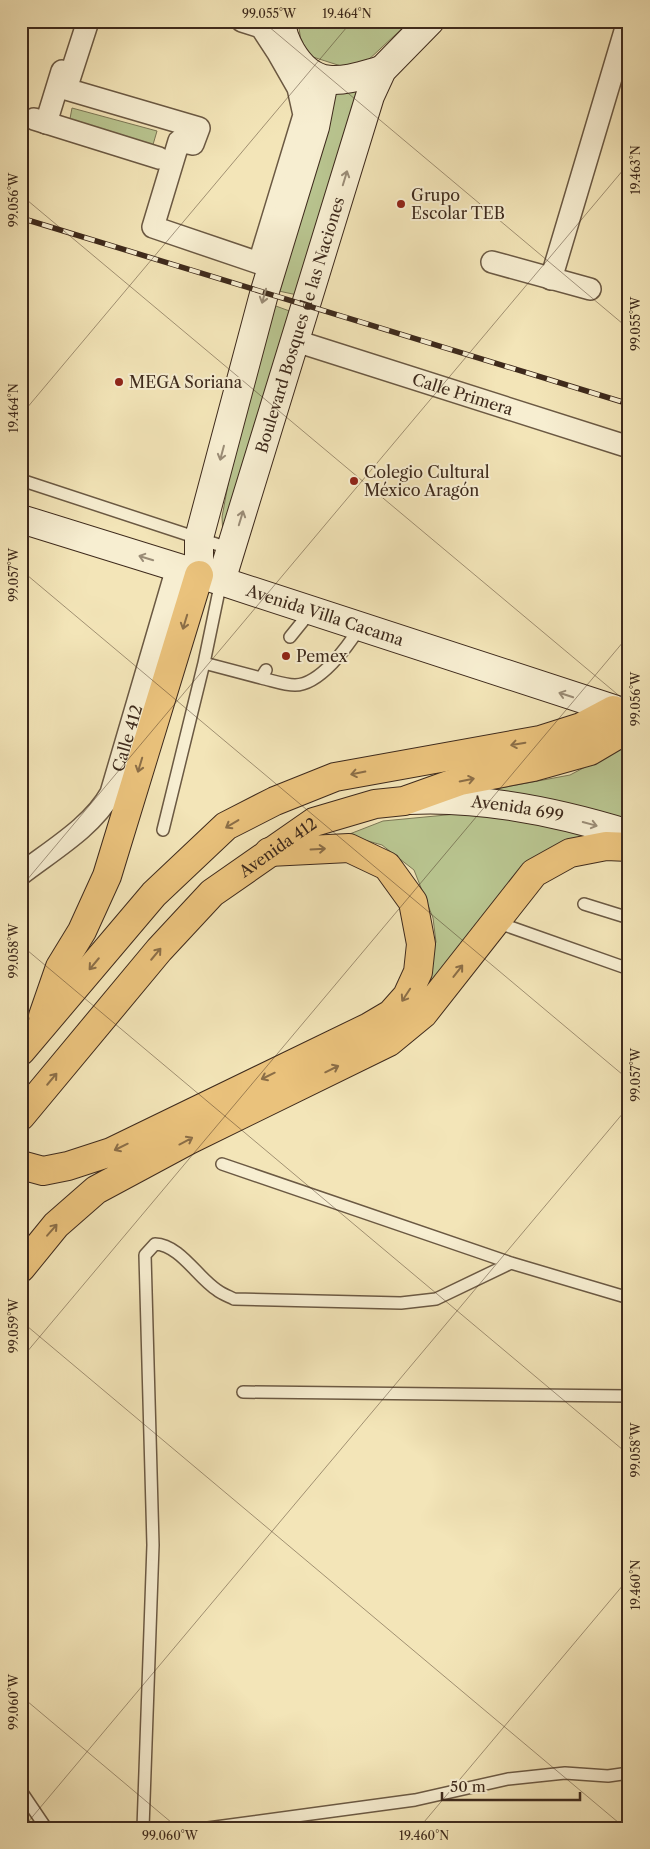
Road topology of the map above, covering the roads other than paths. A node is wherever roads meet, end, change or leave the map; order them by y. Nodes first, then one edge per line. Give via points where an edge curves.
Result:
1 (79, 21) edge
2 (88, 21) edge
3 (242, 21) edge
4 (430, 21) edge
5 (628, 21) edge
6 (278, 22) edge
7 (382, 70) junction
8 (324, 80) junction
9 (55, 92) junction
10 (159, 158) junction
11 (148, 218) dead end
12 (492, 262) dead end
13 (551, 279) junction
14 (590, 289) dead end
15 (296, 341) junction
16 (629, 447) edge
17 (21, 480) edge
18 (21, 519) edge
19 (199, 538) junction
20 (231, 549) junction
21 (199, 575) junction
22 (311, 611) junction
23 (360, 627) junction
24 (290, 637) dead end
25 (204, 663) junction
26 (625, 713) edge
27 (404, 801) junction
28 (163, 830) dead end
29 (629, 834) edge
30 (629, 847) edge
31 (269, 852) junction
32 (21, 874) edge
33 (584, 904) dead end
34 (629, 918) edge
35 (496, 922) junction
36 (629, 969) edge
37 (29, 1041) edge
38 (21, 1116) edge
39 (222, 1164) dead end
40 (21, 1165) edge
41 (511, 1263) junction
42 (21, 1268) edge
43 (629, 1298) edge
44 (243, 1392) dead end
45 (629, 1396) edge
46 (629, 1773) edge
47 (21, 1791) edge
48 (46, 1828) edge
49 (143, 1828) edge
50 (208, 1828) edge

1 - 9 street
2 - 3 street via 66,89 199,128 193,144 180,141 153,227 258,263 304,115 298,88 278,53 260,27
4 - 7 street, Boulevard Bosques de las Naciones
5 - 13 street
6 - 8 street via 303,69
7 - 8 street, Boulevard Bosques de las Naciones via 351,79
15 -> 7 street, Boulevard Bosques de las Naciones via 370,96
8 -> 19 street via 315,127 264,294
9 - 10 street via 40,121
9 - 10 street via 177,130
10 - 11 street
12 - 13 street
13 - 14 street
15 - 16 street, Calle Primera
20 -> 15 street, Boulevard Bosques de las Naciones
17 - 19 lane
21 -> 18 street, Avenida Villa Cacama
19 - 20 lane
19 - 21 street
20 - 21 street, Boulevard Bosques de las Naciones
21 - 22 street, Avenida Villa Cacama
21 - 25 lane
21 - 32 street, Calle 412 via 103,807
21 -> 37 main road via 107,876 82,931 60,968
22 - 23 street, Avenida Villa Cacama
22 - 24 lane
23 - 25 lane via 336,661 296,686 264,674
26 -> 23 street, Avenida Villa Cacama
25 - 28 lane
27 -> 26 main road, Avenida 412 via 460,781 533,767 590,751
26 -> 37 main road via 540,740 335,777 274,801 226,826 154,894
27 -> 29 street, Avenida 699 via 487,802 544,812
27 - 31 main road, Avenida 412 via 375,804 314,822
30 - 35 main road via 606,846 570,853 541,869 534,873
38 -> 31 main road, Avenida 412 via 212,893
31 -> 40 main road via 349,848 387,866 413,902 421,944 418,972 407,996 391,1014 369,1027 111,1152 42,1171
33 - 34 lane
35 - 36 lane
42 -> 35 main road via 56,1225 96,1190 188,1140 388,1042 423,1014
39 - 41 lane
41 - 43 lane
41 - 49 lane via 436,1299 400,1303 234,1299 218,1291 164,1244 155,1244 145,1255 153,1545
44 - 45 lane
46 - 50 lane via 608,1776 565,1773 508,1779 415,1800
47 - 48 lane

